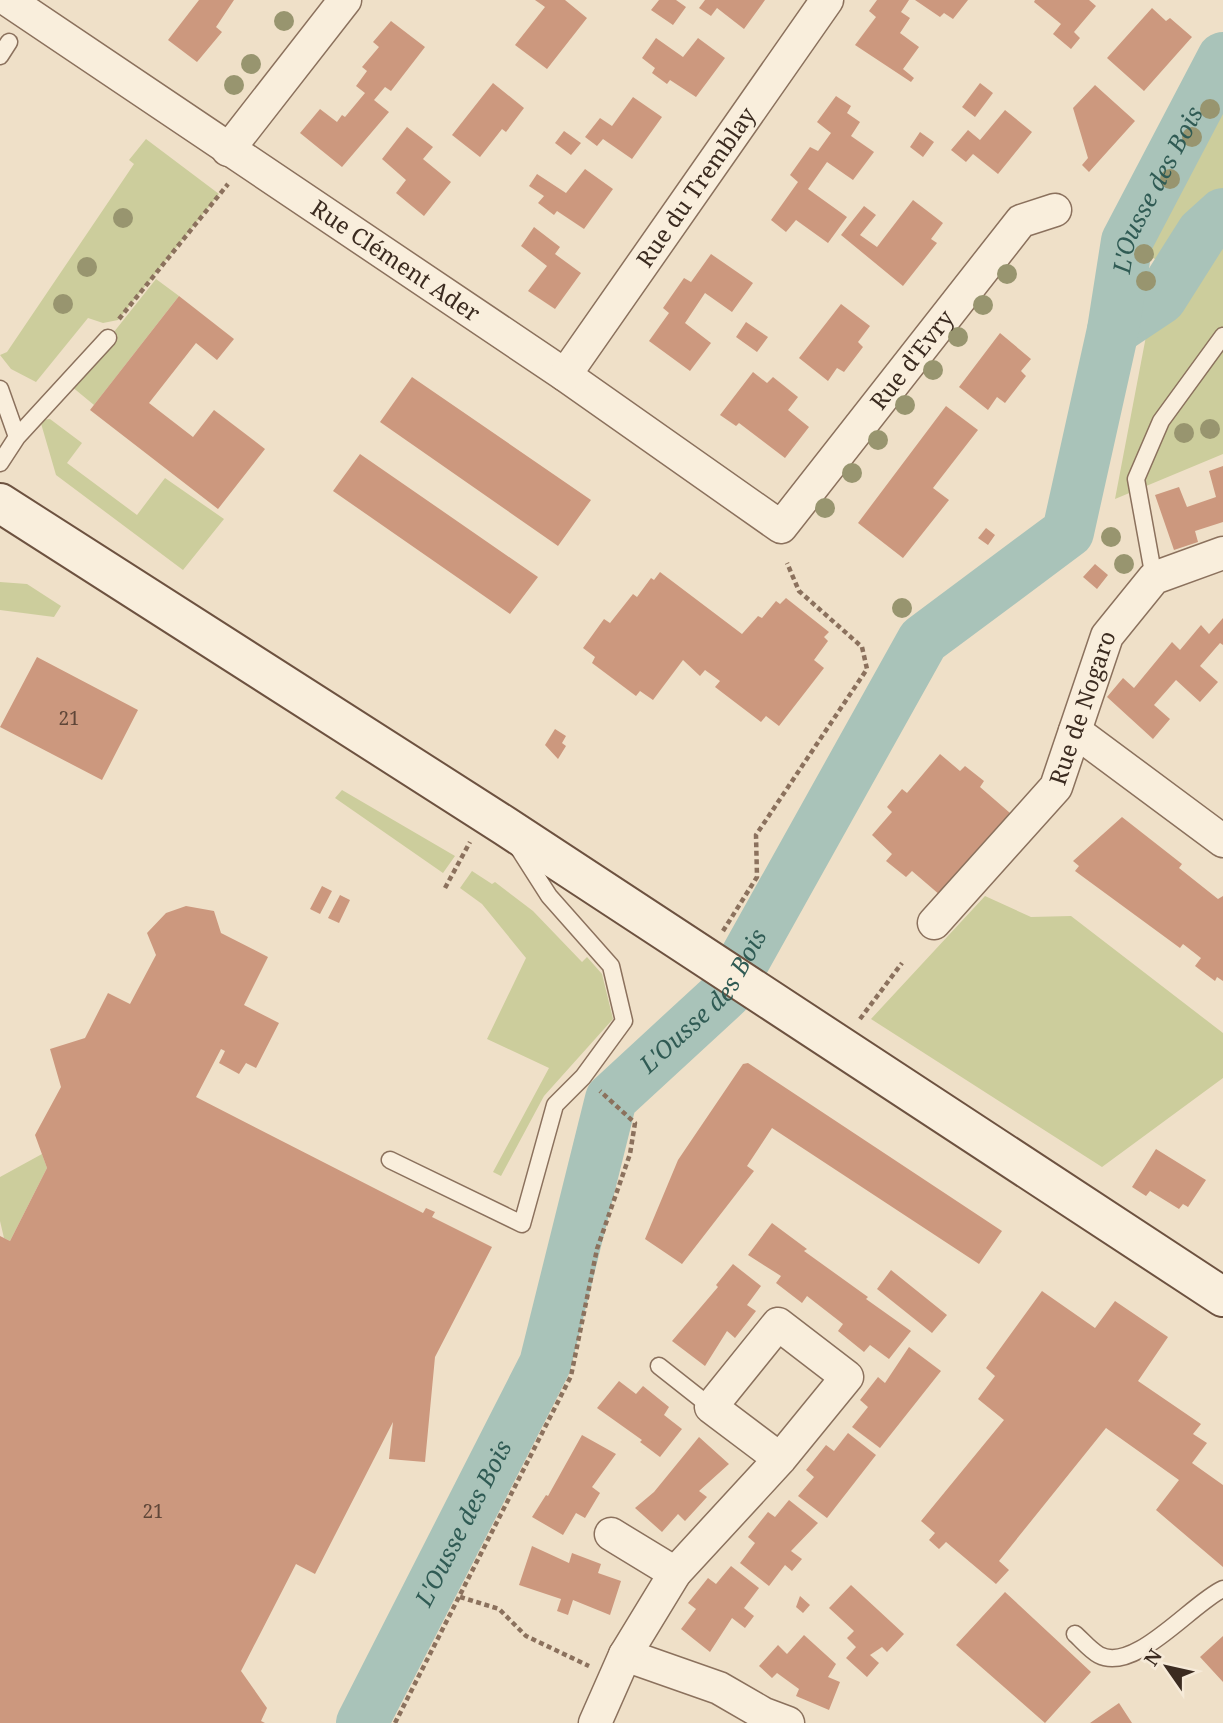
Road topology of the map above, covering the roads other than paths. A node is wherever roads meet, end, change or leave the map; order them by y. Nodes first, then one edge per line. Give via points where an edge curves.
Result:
1 (8, 0) edge
2 (345, 0) edge
3 (827, 0) edge
4 (237, 156) junction
5 (1055, 211) dead end
6 (1223, 336) edge
7 (108, 338) road end
8 (565, 375) junction
9 (0, 389) edge
10 (17, 437) junction
11 (0, 463) edge
12 (0, 503) edge
13 (781, 527) joint
14 (1223, 553) edge
15 (1154, 578) junction
16 (1075, 731) junction
17 (495, 820) junction
18 (1223, 841) edge
19 (934, 923) dead end
20 (390, 1160) dead end
21 (1223, 1297) edge
22 (659, 1366) dead end
23 (711, 1407) junction
24 (780, 1459) junction
25 (611, 1534) dead end
26 (675, 1573) junction
27 (1223, 1589) edge
28 (1074, 1634) dead end
29 (620, 1666) junction
30 (595, 1723) edge
31 (788, 1723) edge

1 - 4 street, Rue Clément Ader
2 - 4 street
3 - 8 street, Rue du Tremblay
4 - 8 street, Rue Clément Ader
5 - 13 street, Rue d'Evry via 1021,221
6 - 15 lane via 1161,421 1136,479
7 - 10 lane
8 - 13 street, Rue Clément Ader
9 - 10 lane
10 - 11 lane
12 - 17 main road
14 - 15 street
15 - 16 street, Rue de Nogaro via 1107,636
16 - 18 street
16 - 19 street, Rue de Nogaro via 1056,787
17 - 20 lane via 548,896 611,967 625,1021 583,1077 555,1105 522,1224
17 - 21 main road
22 - 23 lane
23 - 24 street
23 - 24 street via 778,1324 847,1377
24 - 26 street
25 - 26 street
26 - 29 street
27 - 28 lane via 1157,1640 1116,1659 1100,1656
29 - 30 street
29 - 31 street via 719,1688

